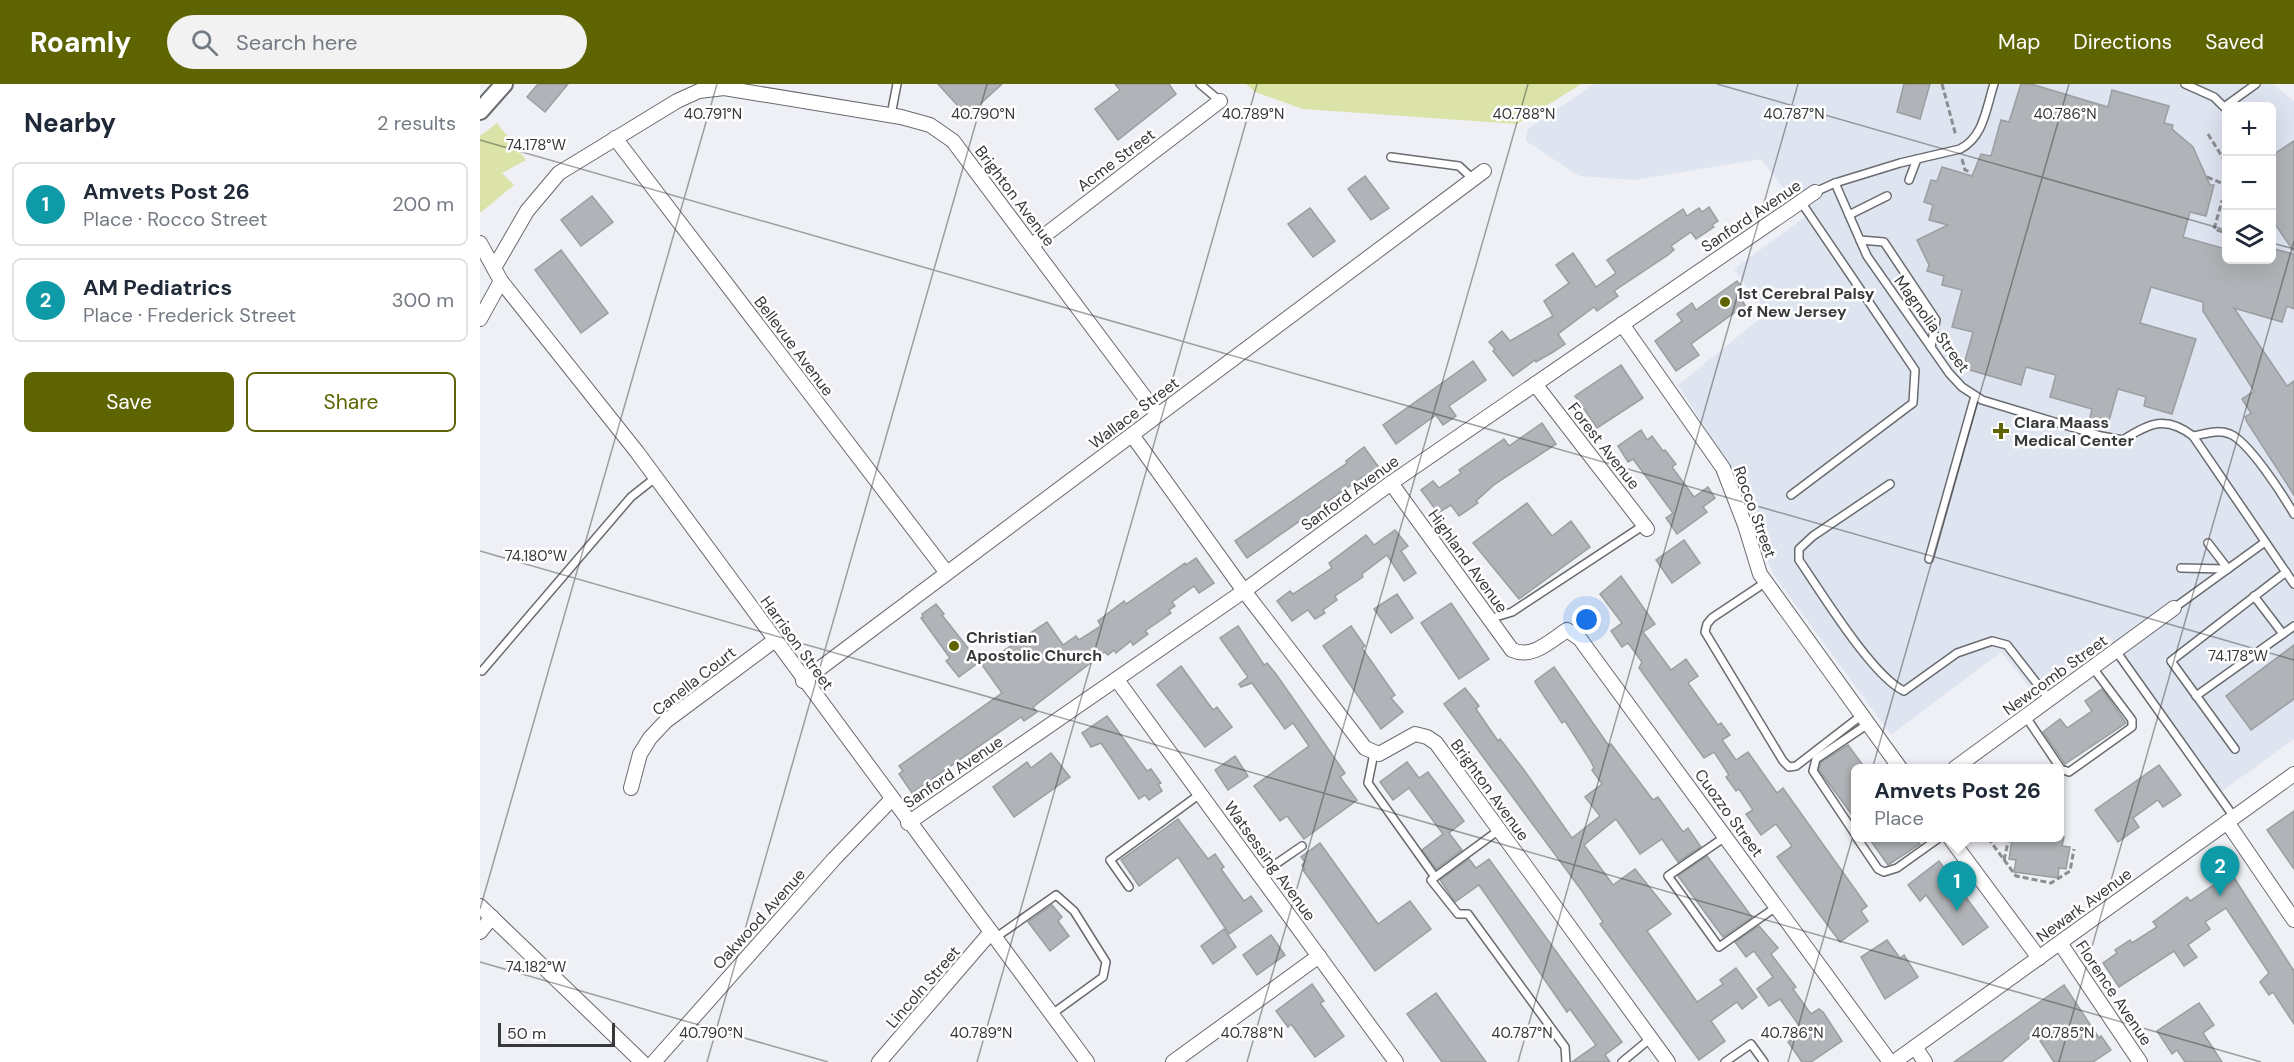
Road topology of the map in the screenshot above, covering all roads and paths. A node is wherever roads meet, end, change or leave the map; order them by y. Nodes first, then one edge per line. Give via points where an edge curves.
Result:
1 (504, 84) edge
2 (897, 84) edge
3 (1200, 84) edge
4 (1942, 84) edge
5 (1994, 84) edge
6 (2185, 84) edge
7 (2256, 84) edge
8 (1220, 101) joint
9 (2234, 102) edge
10 (2222, 106) edge
11 (480, 111) edge
12 (891, 115) junction
13 (2208, 134) dead end
14 (1956, 136) dead end
15 (615, 138) junction
16 (2222, 156) edge
17 (1391, 157) dead end
18 (1917, 159) junction
19 (1962, 159) dead end
20 (1971, 172) dead end
21 (1478, 175) joint
22 (2207, 177) dead end
23 (1909, 180) dead end
24 (1835, 183) junction
25 (2222, 183) edge
26 (1815, 192) joint
27 (1887, 196) dead end
28 (2222, 201) edge
29 (1801, 202) junction
30 (1849, 215) junction
31 (2222, 232) edge
32 (1860, 240) junction
33 (480, 243) edge
34 (1032, 245) junction
35 (494, 268) junction
36 (501, 281) junction
37 (480, 319) edge
38 (1622, 324) junction
39 (1930, 347) junction
40 (1534, 384) junction
41 (1975, 396) junction
42 (1158, 416) junction
43 (1132, 435) junction
44 (2193, 436) junction
45 (655, 478) junction
46 (1391, 483) junction
47 (1890, 484) dead end
48 (1791, 495) dead end
49 (2294, 514) edge
50 (1646, 527) joint
51 (2265, 542) junction
52 (2208, 543) dead end
53 (1929, 559) dead end
54 (2181, 568) dead end
55 (2228, 569) junction
56 (2286, 572) junction
57 (947, 573) junction
58 (1766, 582) junction
59 (2294, 584) edge
60 (1244, 591) junction
61 (2254, 596) junction
62 (2174, 608) joint
63 (1489, 619) junction
64 (2294, 626) edge
65 (2283, 634) junction
66 (775, 640) junction
67 (2116, 651) junction
68 (1522, 655) joint
69 (2093, 668) junction
70 (482, 671) dead end
71 (1117, 680) junction
72 (803, 681) junction
73 (2196, 696) junction
74 (2049, 699) junction
75 (2026, 717) junction
76 (1865, 720) junction
77 (2235, 749) dead end
78 (1374, 753) junction
79 (1897, 764) edge
80 (1961, 764) edge
81 (2058, 764) edge
82 (2064, 770) edge
83 (2294, 774) edge
84 (631, 788) dead end
85 (1200, 794) junction
86 (891, 800) junction
87 (2231, 820) junction
88 (908, 823) junction
89 (1851, 828) edge
90 (1499, 830) junction
91 (1725, 837) junction
92 (1860, 842) edge
93 (1932, 842) edge
94 (1954, 842) edge
95 (1991, 842) edge
96 (2008, 842) edge
97 (1302, 846) dead end
98 (2074, 849) dead end
99 (2004, 860) junction
100 (1260, 875) junction
101 (1435, 877) junction
102 (1129, 887) dead end
103 (480, 906) edge
104 (1776, 906) junction
105 (492, 917) junction
106 (2294, 920) edge
107 (480, 932) edge
108 (993, 935) junction
109 (2060, 943) junction
110 (1319, 956) junction
111 (2039, 958) junction
112 (1052, 1014) junction
113 (1651, 1038) junction
114 (1915, 1047) junction
115 (642, 1062) edge
116 (654, 1062) edge
117 (879, 1062) edge
118 (1087, 1062) edge
119 (1173, 1062) edge
120 (1396, 1062) edge
121 (1566, 1062) edge
122 (1622, 1062) edge
123 (1668, 1062) edge
124 (1725, 1062) edge
125 (1764, 1062) edge
126 (1892, 1062) edge
127 (1925, 1062) edge
128 (2140, 1062) edge

1 - 11 street
2 - 12 lane
3 - 8 lane
4 - 14 path
5 - 18 lane via 1972,143
6 - 10 lane via 2214,97
7 - 9 lane
8 - 34 street, Acme Street
12 - 15 street, Brighton Avenue via 724,88 699,91
12 - 34 street, Brighton Avenue via 930,125 952,141
13 - 16 path
15 - 35 street, Brighton Avenue via 559,173 541,192
15 - 57 street, Bellevue Avenue
17 - 21 lane via 1459,166
18 - 23 lane
18 - 24 lane
19 - 20 path via 1965,170
21 - 42 street, Wallace Street
22 - 25 path
24 - 26 lane
24 - 30 lane, Magnolia Street
26 - 29 street, Sanford Avenue
27 - 30 lane
28 - 31 path via 2214,229
29 - 38 street, Sanford Avenue
29 - 48 lane via 1915,370 1913,403
30 - 32 lane, Magnolia Street
32 - 39 lane, Magnolia Street
32 - 39 lane via 1884,242 1936,320
33 - 35 street, Harrison Street
34 - 42 street, Brighton Avenue
35 - 36 street, Harrison Street
36 - 37 street
36 - 45 street, Harrison Street
38 - 40 street, Sanford Avenue
38 - 58 street, Rocco Street via 1723,468
39 - 41 lane, Magnolia Street via 1949,373
40 - 46 street, Sanford Avenue
40 - 50 street, Forest Avenue
41 - 44 lane, Magnolia Street via 2101,436 2123,440 2147,424 2162,423 2182,427
41 - 53 lane
42 - 43 street, Wallace Street
43 - 57 street, Wallace Street
43 - 60 street
44 - 49 lane via 2216,431 2231,434 2267,472
44 - 51 lane
45 - 66 street, Harrison Street
45 - 70 lane via 630,497
46 - 60 street, Sanford Avenue
46 - 63 street, Highland Avenue
47 - 74 lane via 1813,536 1798,555 1843,624 1885,677 1904,691 1957,653 1992,641 2007,645
50 - 63 lane via 1512,612
51 - 55 lane
51 - 56 lane
52 - 55 lane
54 - 55 lane
55 - 62 lane
56 - 59 lane
56 - 61 lane
57 - 72 street, Wallace Street
58 - 76 street, Rocco Street
58 - 76 lane via 1712,618 1706,632 1784,761 1789,767 1796,766
60 - 71 street, Sanford Avenue
60 - 78 street via 1365,748
61 - 65 lane
61 - 73 lane via 2171,661
62 - 67 street, Newcomb Street
63 - 68 street, Highland Avenue via 1512,650
64 - 65 lane
65 - 73 lane
66 - 72 street, Harrison Street
66 - 84 street, Canella Court via 666,720 640,754
67 - 69 street, Newcomb Street
67 - 87 lane
68 - 91 street, Cuozzo Street via 1534,652 1567,630 1574,633
69 - 74 street, Newcomb Street
69 - 82 lane via 2132,720 2132,728 2069,772
71 - 85 street, Watsessing Avenue
71 - 88 street, Sanford Avenue
72 - 86 street, Harrison Street
73 - 77 lane
74 - 75 street, Newcomb Street
75 - 80 street, Newcomb Street
75 - 81 lane
76 - 79 street, Rocco Street
76 - 89 lane via 1813,765 1813,771
78 - 90 street, Brighton Avenue via 1379,754 1415,734 1427,737 1436,743
78 - 101 lane via 1368,783
83 - 87 street, Newark Avenue
85 - 100 street, Watsessing Avenue
85 - 102 lane via 1110,860
86 - 88 street, Harrison Street
86 - 116 street, Oakwood Avenue
87 - 106 street
87 - 109 street, Newark Avenue
88 - 108 street, Harrison Street
90 - 101 lane
90 - 113 street, Brighton Avenue
91 - 104 street, Cuozzo Street
91 - 104 lane via 1668,876 1719,947
92 - 93 lane via 1884,872 1897,868
94 - 111 street
95 - 99 path
96 - 99 path
97 - 100 lane
98 - 99 path via 2070,871 2051,883 2016,876
100 - 110 street, Watsessing Avenue
101 - 121 lane via 1431,880 1458,914 1468,914 1565,1047
103 - 105 street
104 - 126 street, Cuozzo Street
105 - 107 street
105 - 115 street
108 - 112 street, Harrison Street
108 - 112 lane via 1056,895 1074,911 1106,962 1106,969 1103,977
108 - 117 street, Lincoln Street
109 - 111 street, Newark Avenue
109 - 128 street, Florence Avenue
110 - 119 street
110 - 120 street, Watsessing Avenue
111 - 114 street, Newark Avenue
112 - 118 street, Harrison Street
113 - 122 lane
113 - 123 street, Brighton Avenue
114 - 126 street, Newark Avenue
114 - 127 street
124 - 125 lane via 1751,1044

